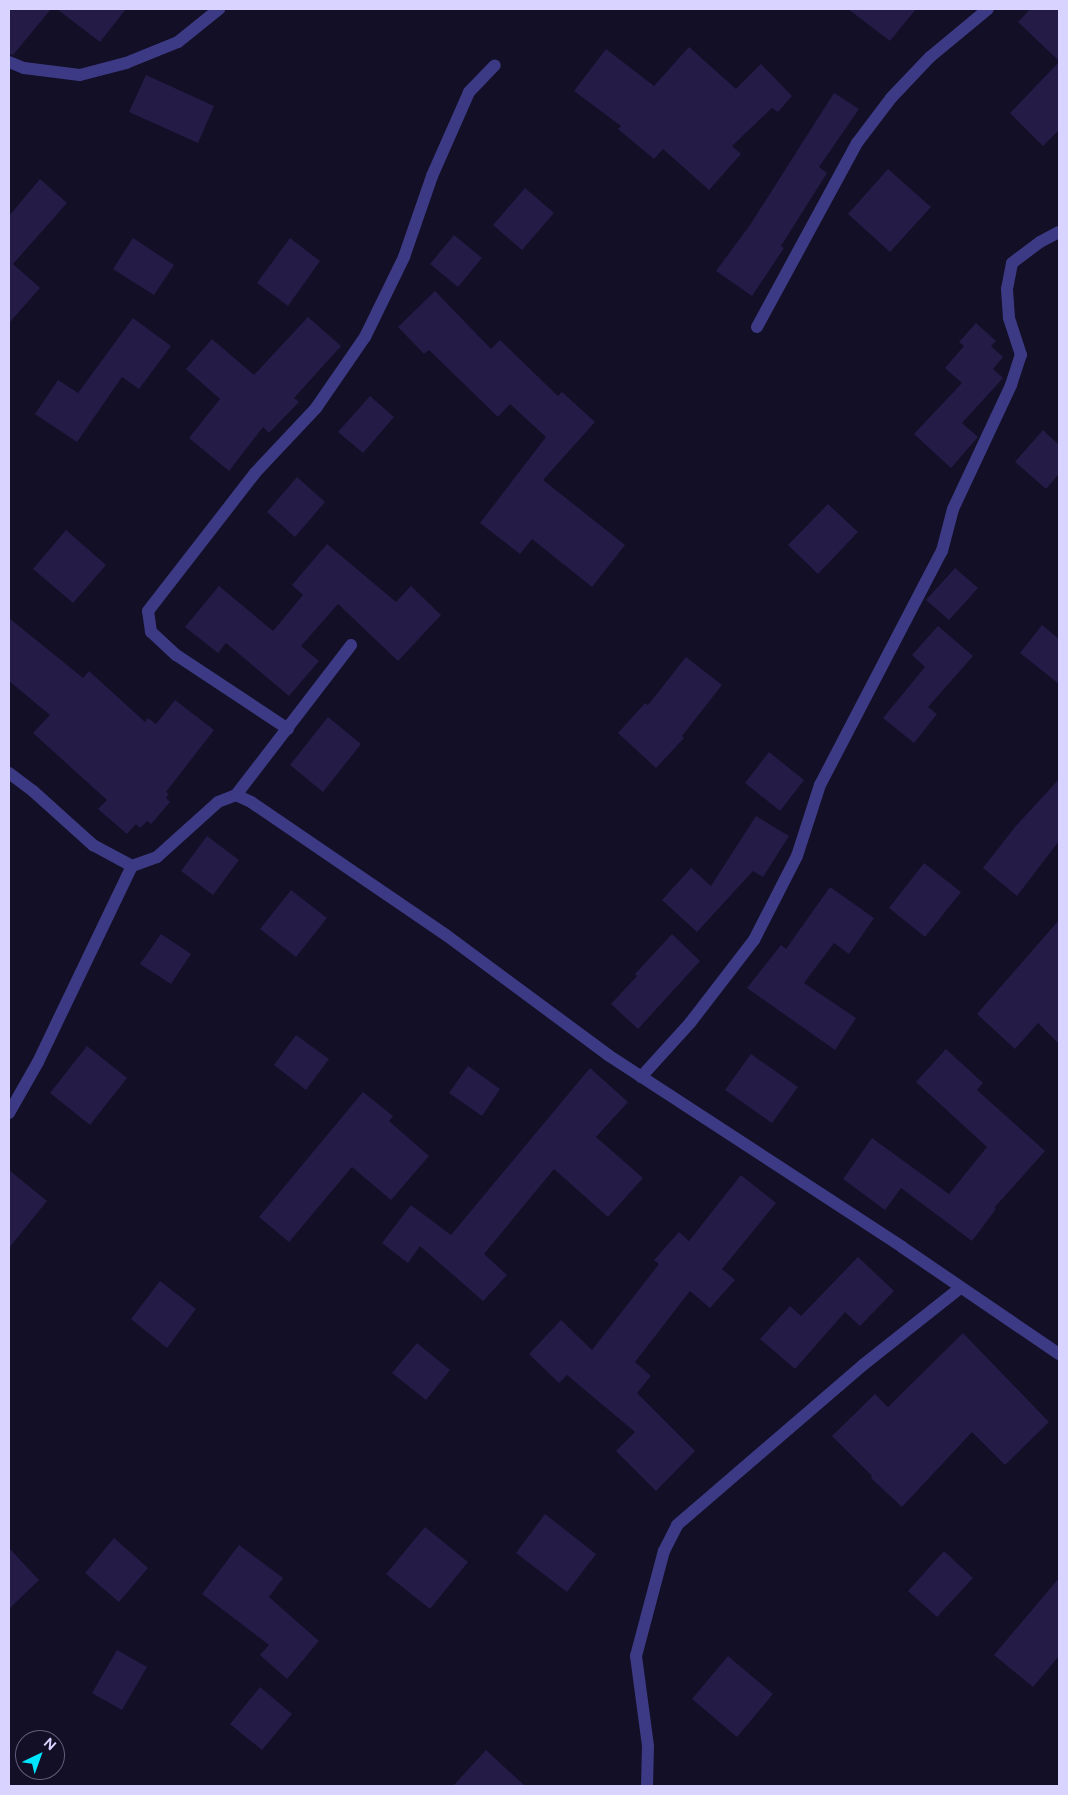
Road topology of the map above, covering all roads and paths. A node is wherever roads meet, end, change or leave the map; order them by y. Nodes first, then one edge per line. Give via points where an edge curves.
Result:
1 (219, 9) edge
2 (988, 9) edge
3 (9, 62) edge
4 (495, 66) dead end
5 (1059, 232) edge
6 (757, 327) dead end
7 (351, 645) dead end
8 (288, 729) junction
9 (9, 773) edge
10 (236, 795) junction
11 (132, 866) junction
12 (641, 1077) junction
13 (9, 1113) edge
14 (960, 1288) junction
15 (1059, 1354) edge
16 (647, 1786) edge

1 - 3 street via 178,42 126,63 80,74 24,68
2 - 6 street via 930,57 891,98 857,143
4 - 8 street via 469,92 432,176 404,257 364,336 316,408 255,473 148,610 151,632 176,655
5 - 12 street via 1012,263 1007,290 1008,308 1021,354 1011,385 953,509 942,550 820,784 797,856 754,940 690,1023
7 - 8 street
8 - 10 street
9 - 11 street via 92,845
10 - 11 street via 209,808 157,857
10 - 12 street via 446,935
11 - 13 street via 38,1062
12 - 14 street
14 - 15 street
14 - 16 street via 863,1365 677,1525 664,1551 636,1656 648,1746

